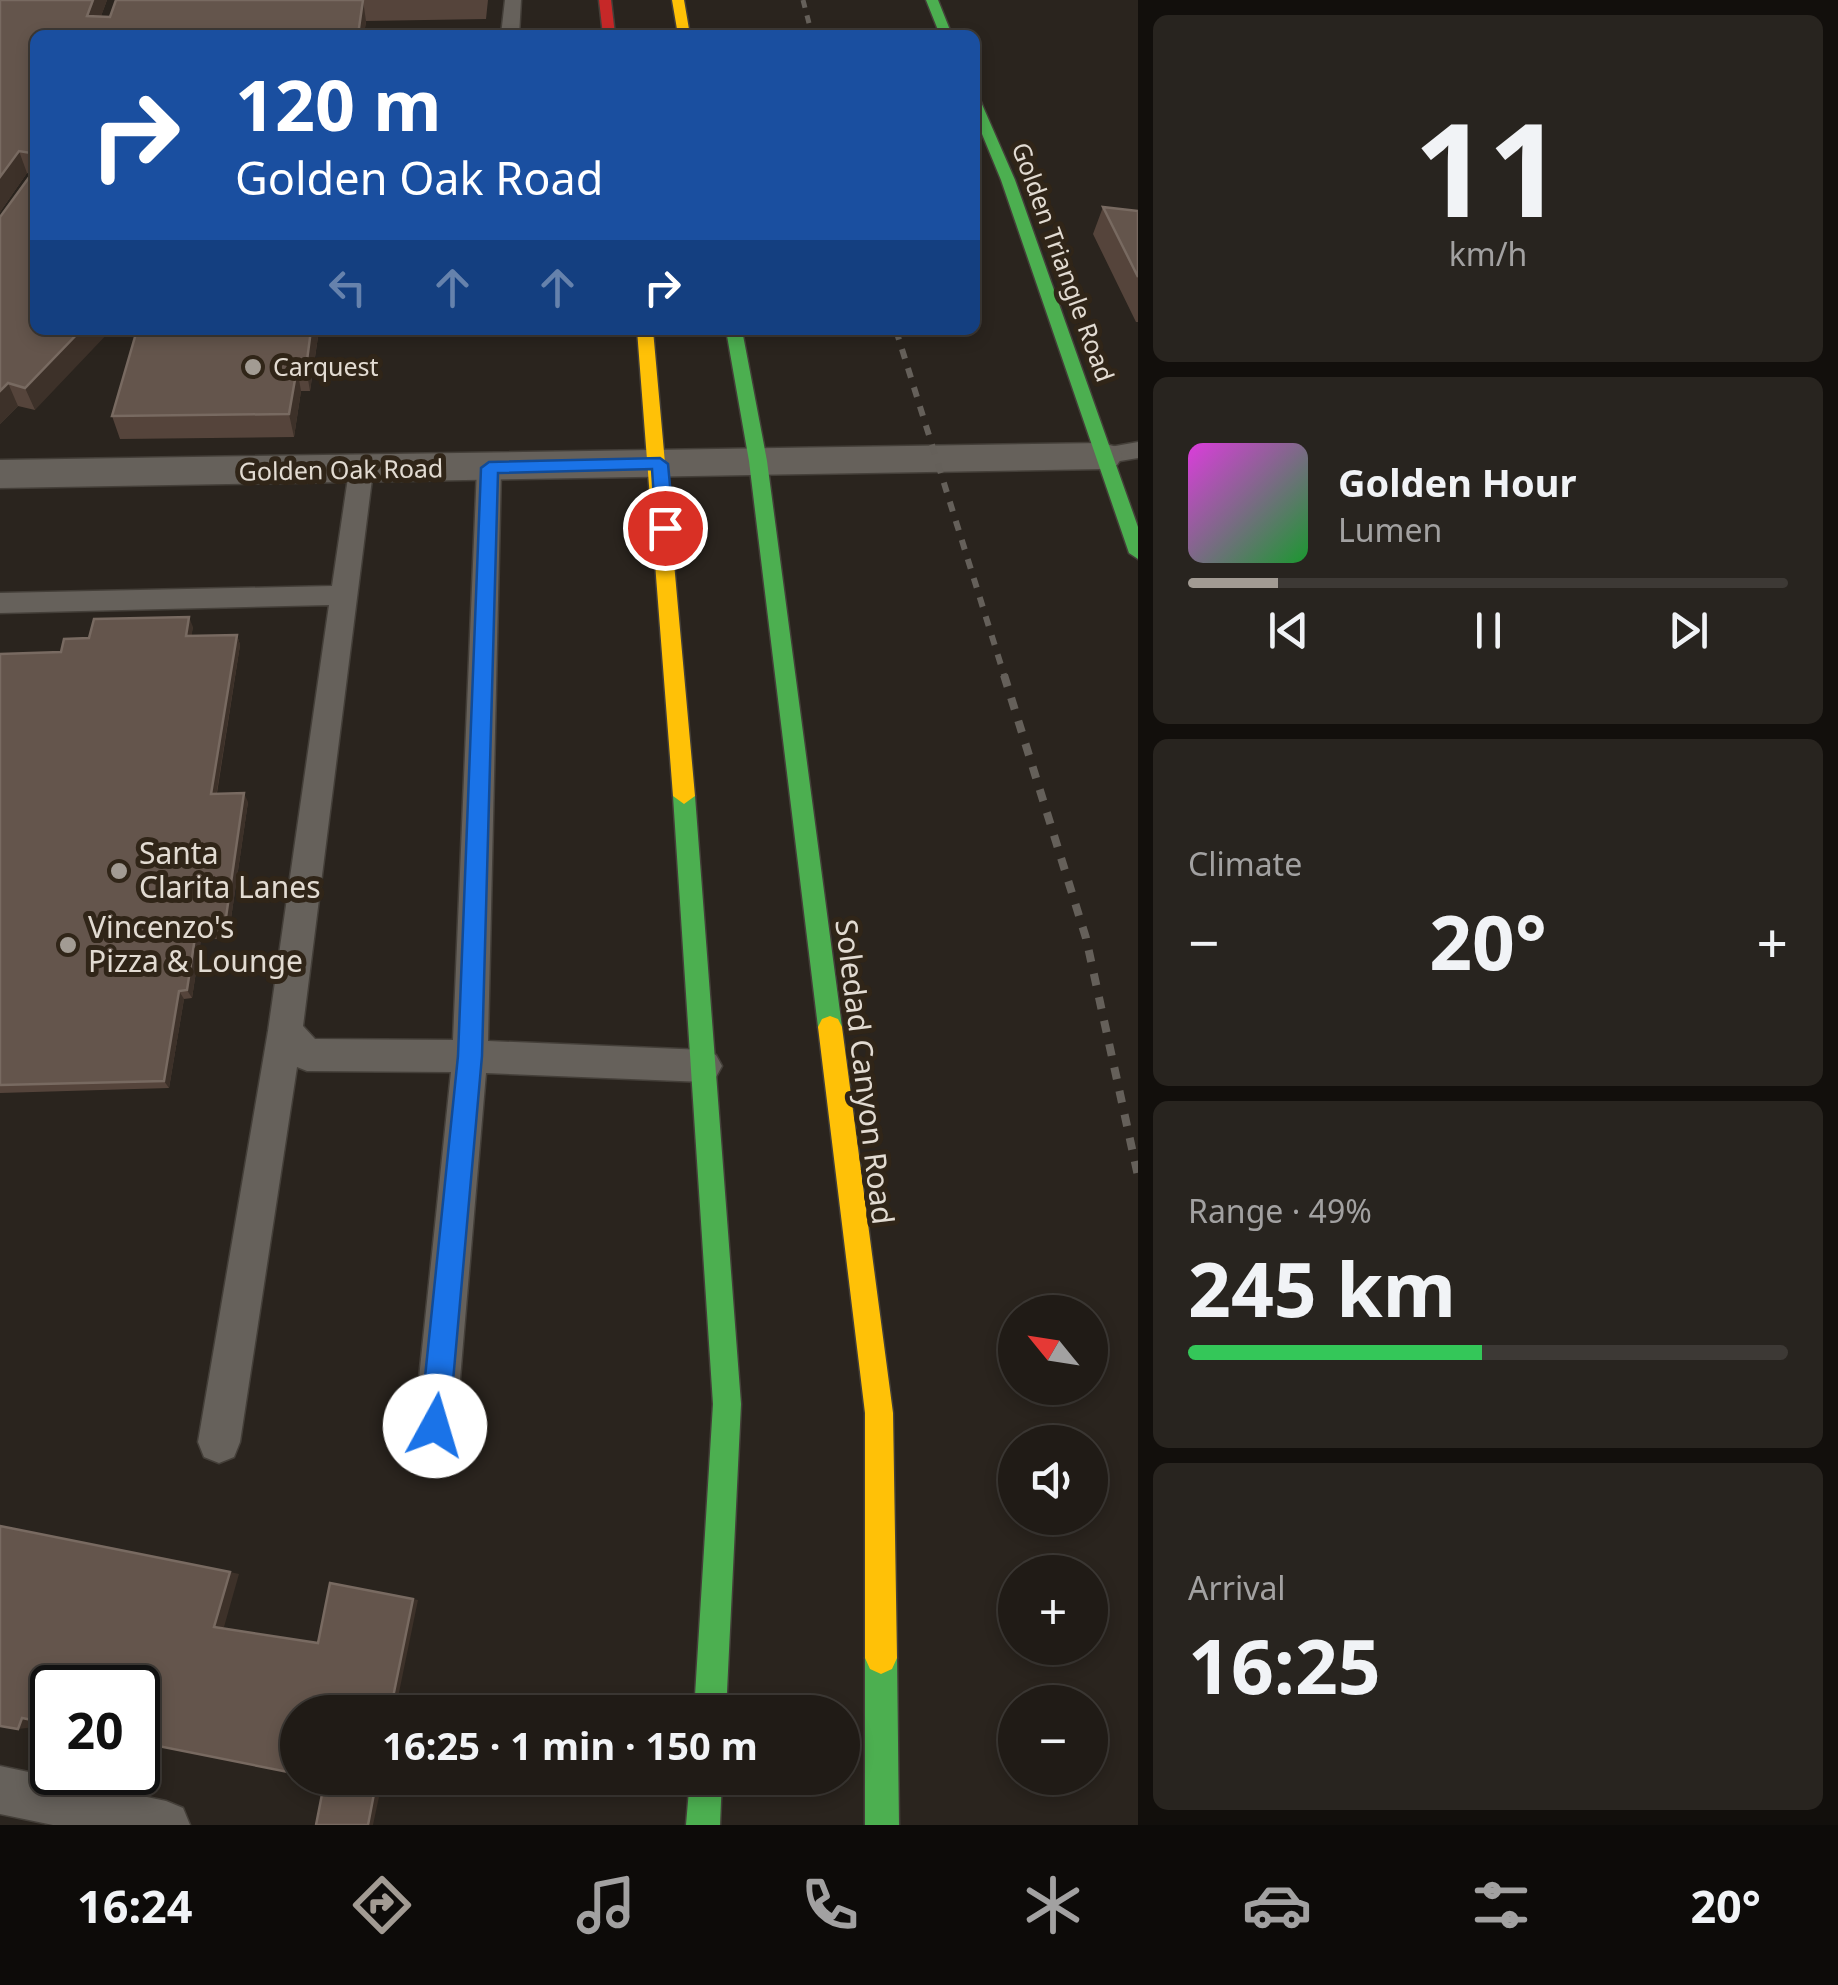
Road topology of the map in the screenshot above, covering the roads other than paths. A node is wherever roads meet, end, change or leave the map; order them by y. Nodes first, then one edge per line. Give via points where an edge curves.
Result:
1 (513, 0) edge
2 (605, 0) edge
3 (678, 0) edge
4 (932, 0) edge
5 (510, 30) edge
6 (608, 30) edge
7 (683, 30) edge
8 (944, 30) edge
9 (980, 114) edge
10 (646, 335) edge
11 (735, 335) edge
12 (1120, 453) edge
13 (758, 461) junction
14 (660, 464) junction
15 (489, 468) junction
16 (361, 470) junction
17 (0, 474) edge
18 (1138, 553) edge
19 (344, 595) junction
20 (0, 603) edge
21 (285, 1031) junction
22 (470, 1056) junction
23 (704, 1066) junction
24 (435, 1426) dead end
25 (219, 1442) dead end
26 (711, 1695) edge
27 (0, 1790) edge
28 (705, 1795) edge
29 (166, 1825) edge
30 (704, 1825) edge
31 (882, 1825) edge

1 - 5 lane
2 - 6 main road
3 - 7 main road
4 - 8 main road
9 - 12 main road, Golden Triangle Road
10 - 14 main road
11 - 13 main road, Soledad Canyon Road
12 - 13 street, Golden Oak Road
12 - 18 main road, Golden Triangle Road
13 - 14 street, Golden Oak Road
13 - 31 main road, Soledad Canyon Road via 879,1413
14 - 15 street, Golden Oak Road
14 - 23 main road
15 - 16 street, Golden Oak Road
15 - 22 lane
16 - 17 street, Golden Oak Road
16 - 19 lane
19 - 20 lane
19 - 21 lane
21 - 22 lane via 308,1056
21 - 25 lane
22 - 23 lane
22 - 24 lane
23 - 26 main road via 727,1404
27 - 29 lane
28 - 30 main road

